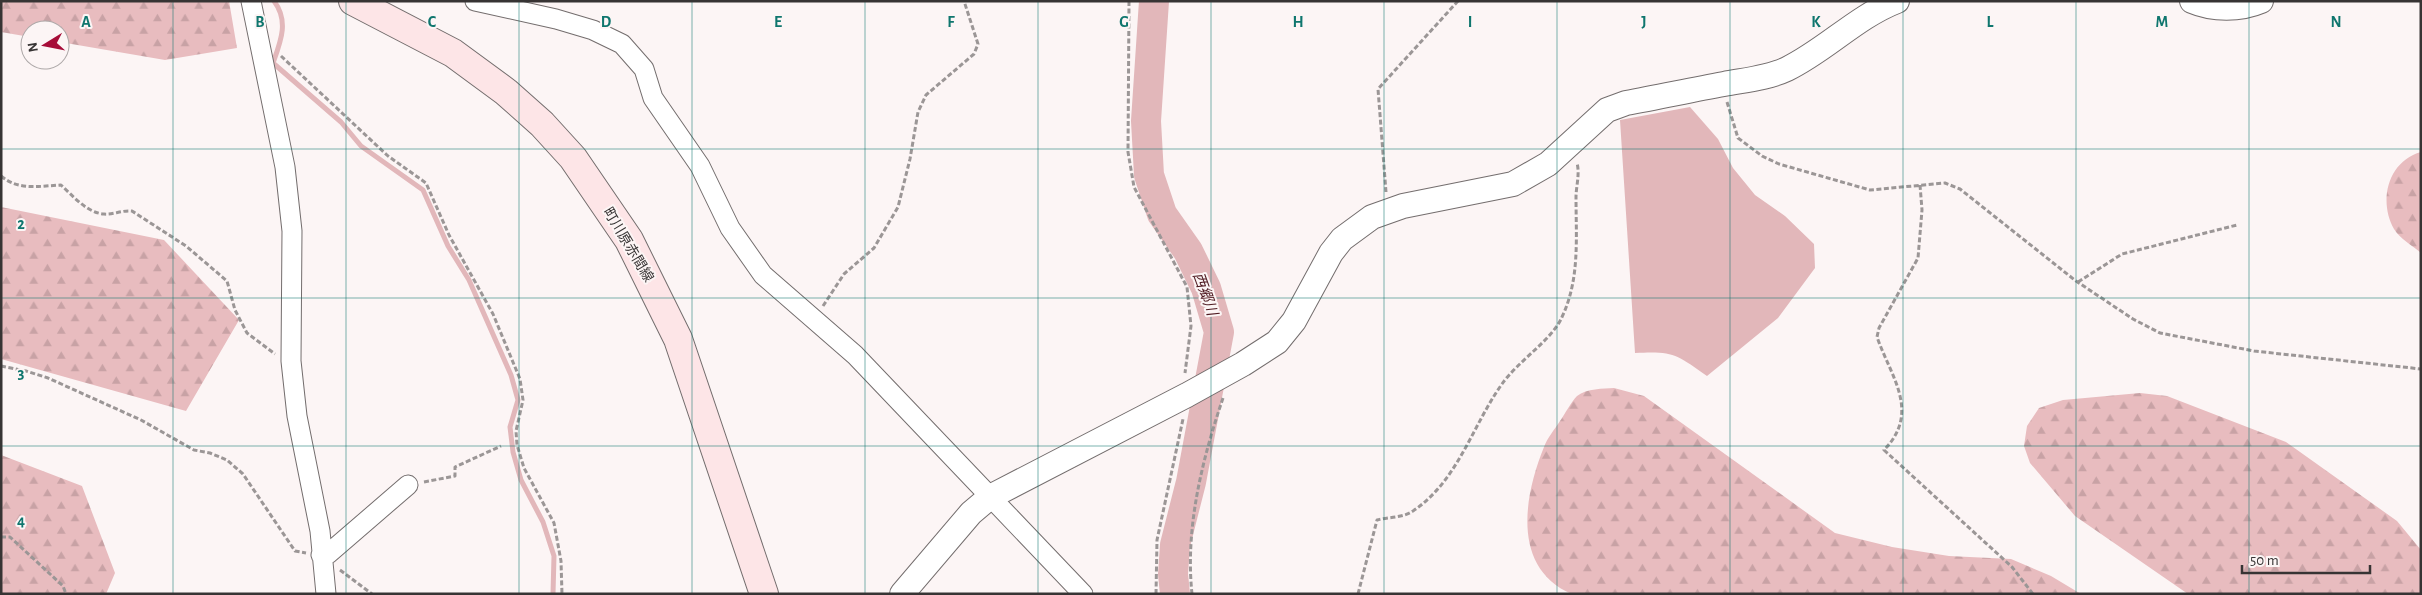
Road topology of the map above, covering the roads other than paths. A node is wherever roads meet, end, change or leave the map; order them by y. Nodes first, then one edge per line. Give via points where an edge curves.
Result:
1 (251, 1) edge
2 (353, 1) edge
3 (475, 1) edge
4 (1897, 1) edge
5 (2192, 1) edge
6 (2261, 1) edge
7 (408, 485) road end
8 (990, 497) junction
9 (324, 555) junction
10 (326, 594) edge
11 (764, 594) edge
12 (902, 594) edge
13 (1083, 594) edge

1 - 9 street via 285,167 292,231 291,361 297,416
2 - 11 main road, 町川原赤間線 via 452,53 506,92 573,158 629,240 678,339
3 - 8 street via 556,19 593,30 622,44 644,69 653,98 700,166 730,228 763,275 855,355
4 - 8 street via 1852,24 1811,56 1785,70 1759,78 1626,103 1607,110 1548,164 1513,184 1388,210 1358,226 1330,253 1294,320 1277,342 1233,370
5 - 6 street via 2215,8
7 - 9 street
8 - 12 street via 971,513
8 - 13 street
9 - 10 street

